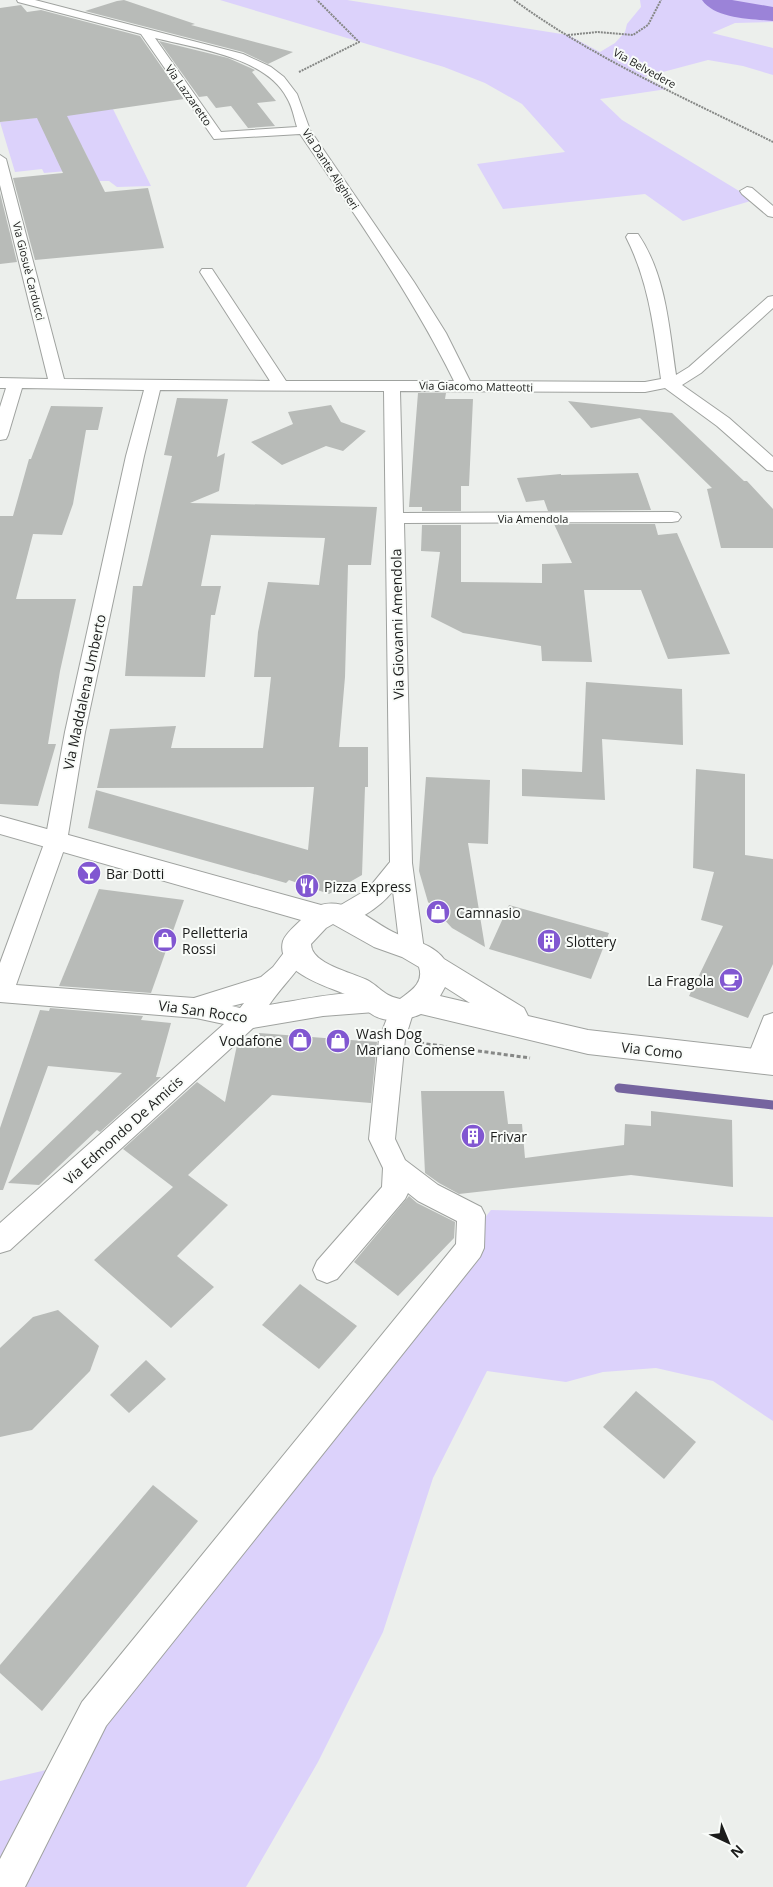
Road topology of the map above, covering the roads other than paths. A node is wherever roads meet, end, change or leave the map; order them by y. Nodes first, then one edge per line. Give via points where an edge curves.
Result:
1 (22, 0) edge
2 (145, 32) junction
3 (304, 130) junction
4 (0, 159) edge
5 (2, 175) edge
6 (747, 190) dead end
7 (773, 213) edge
8 (633, 237) dead end
9 (207, 272) dead end
10 (773, 300) edge
11 (57, 382) junction
12 (8, 383) edge
13 (670, 383) junction
14 (153, 385) junction
15 (281, 385) junction
16 (392, 385) junction
17 (464, 387) junction
18 (0, 435) edge
19 (773, 466) edge
20 (394, 518) junction
21 (672, 518) dead end
22 (0, 826) edge
23 (56, 841) junction
24 (401, 863) junction
25 (237, 893) junction
26 (332, 915) junction
27 (297, 946) junction
28 (423, 959) junction
29 (270, 984) junction
30 (0, 993) edge
31 (375, 1002) junction
32 (410, 1006) junction
33 (196, 1008) junction
34 (246, 1019) junction
35 (773, 1023) edge
36 (532, 1027) junction
37 (766, 1062) edge
38 (396, 1168) junction
39 (0, 1241) edge
40 (327, 1270) dead end
41 (5, 1887) edge

1 - 2 street, Via Dante Alighieri
2 - 3 street, Via Dante Alighieri via 239,56 267,68 293,97
2 - 3 street, Via Lazzaretto via 218,136
3 - 17 street, Via Dante Alighieri via 407,282 438,333
4 - 5 street, Via Giosuè Carducci
5 - 11 street, Via Giosuè Carducci
6 - 7 street
8 - 13 street via 654,283
9 - 15 street
10 - 13 street, Via Giacomo Matteotti via 700,367
11 - 12 street, Via Giacomo Matteotti
11 - 14 street, Via Giacomo Matteotti
12 - 18 street
13 - 17 street, Via Giacomo Matteotti via 634,388
13 - 19 street
14 - 15 street, Via Giacomo Matteotti
14 - 23 street, Via Maddalena Umberto via 75,732
15 - 16 street, Via Giacomo Matteotti
16 - 17 street, Via Giacomo Matteotti
16 - 20 street, Via Giovanni Amendola
20 - 21 street, Via Amendola
20 - 24 street, Via Giovanni Amendola
22 - 23 main road, Via Como
23 - 25 main road, Via Como
23 - 30 street, Via Maddalena Umberto
24 - 26 street via 384,889 369,902
24 - 28 street, Via Giovanni Amendola
25 - 26 main road, Via Como
25 - 27 main road, Via Como via 265,913
26 - 27 main road
26 - 28 main road, Via Como
27 - 29 street, Via Edmondo De Amicis via 282,974
27 - 31 main road, Via Como via 304,961 313,969 353,986
28 - 32 main road via 435,978
28 - 36 main road, Via Como
29 - 33 street
29 - 34 street, Via Edmondo De Amicis
30 - 33 street, Via San Rocco
31 - 32 main road, Via Como via 389,1009
31 - 34 street, Via San Rocco via 323,1006
32 - 36 main road, Via Como
32 - 38 street via 392,1039 382,1139
33 - 34 street, Via San Rocco
34 - 39 street, Via Edmondo De Amicis
35 - 37 street
36 - 37 main road, Via Como via 614,1046
38 - 40 street via 395,1191
38 - 41 street via 428,1193 471,1215 470,1248 94,1714

